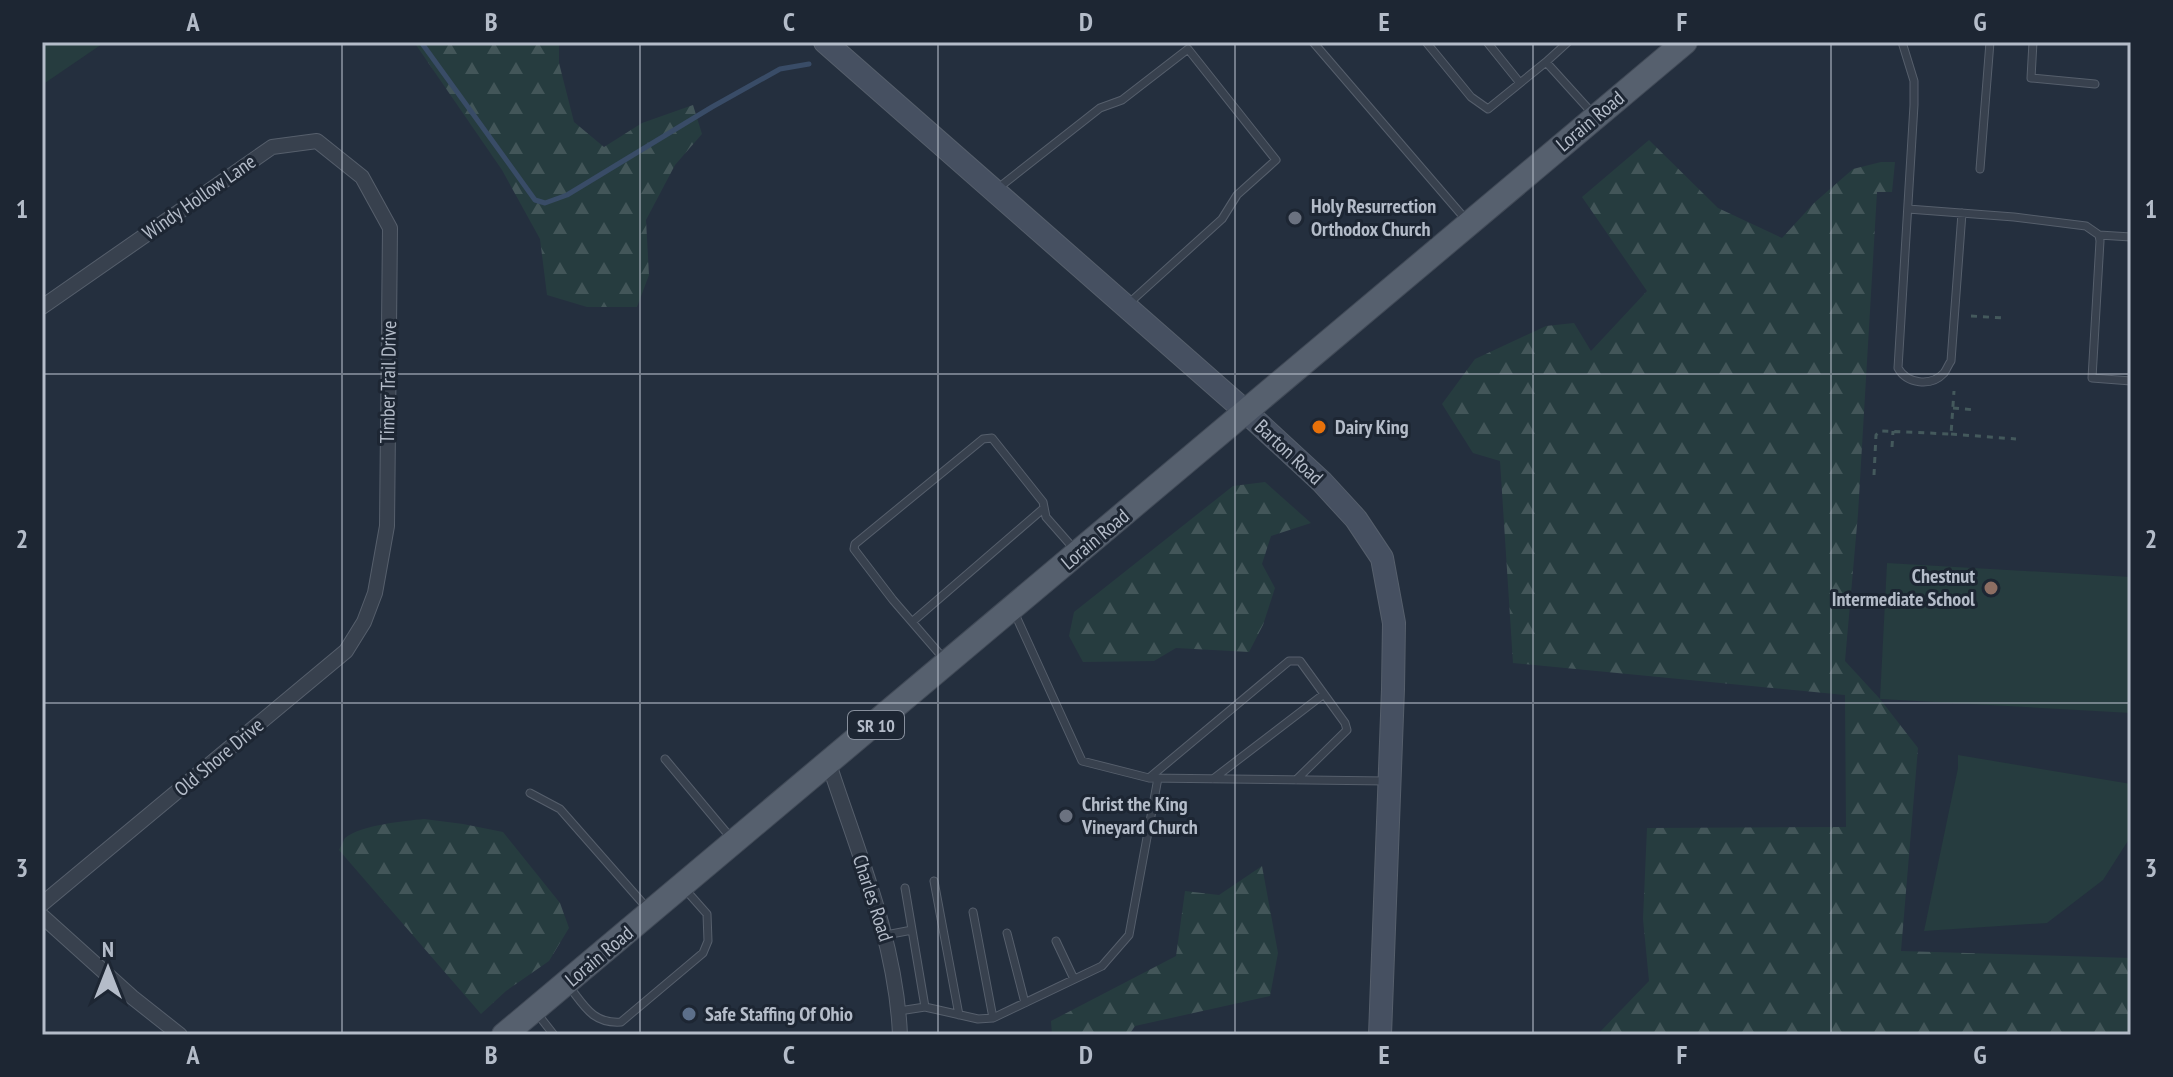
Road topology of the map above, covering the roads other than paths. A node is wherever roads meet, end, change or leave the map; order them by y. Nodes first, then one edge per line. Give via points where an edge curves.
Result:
1 (825, 42) edge
2 (1313, 42) edge
3 (1426, 42) edge
4 (1487, 42) edge
5 (1568, 42) edge
6 (1685, 42) edge
7 (1902, 42) edge
8 (1990, 42) edge
9 (2033, 42) edge
10 (1546, 62) junction
11 (1520, 83) junction
12 (2095, 84) dead end
13 (1595, 116) junction
14 (1980, 169) dead end
15 (362, 177) joint
16 (995, 191) junction
17 (1908, 209) junction
18 (1962, 213) junction
19 (1469, 223) junction
20 (2099, 235) junction
21 (2131, 237) edge
22 (1126, 306) junction
23 (42, 307) edge
24 (2131, 381) edge
25 (1245, 411) junction
26 (1044, 508) junction
27 (1077, 553) junction
28 (375, 593) joint
29 (1013, 608) junction
30 (912, 622) junction
31 (948, 664) junction
32 (1324, 694) junction
33 (665, 759) dead end
34 (829, 764) junction
35 (1154, 778) junction
36 (1213, 779) junction
37 (1296, 780) junction
38 (1389, 781) junction
39 (530, 793) dead end
40 (735, 842) junction
41 (934, 881) dead end
42 (683, 886) junction
43 (905, 888) dead end
44 (42, 904) edge
45 (973, 912) dead end
46 (651, 913) junction
47 (42, 916) edge
48 (912, 930) junction
49 (1007, 933) dead end
50 (886, 935) junction
51 (1056, 941) dead end
52 (1074, 979) junction
53 (566, 983) junction
54 (1025, 1003) junction
55 (925, 1007) junction
56 (534, 1010) junction
57 (899, 1011) junction
58 (959, 1015) junction
59 (993, 1018) junction
60 (180, 1035) edge
61 (504, 1035) edge
62 (554, 1035) edge
63 (900, 1035) edge
64 (1380, 1035) edge

1 - 16 street, Barton Road
2 - 19 lane
3 - 11 lane via 1471,97 1488,109
4 - 11 lane
5 - 10 lane
6 - 13 main road, Lorain Road / SR 10
7 - 17 lane via 1914,81
8 - 14 lane
9 - 12 lane via 2031,78
10 - 11 lane
10 - 13 lane
13 - 19 main road, Lorain Road / SR 10
15 - 23 street, Windy Hollow Lane via 317,141 272,147
15 - 28 street, Timber Trail Drive via 390,228 387,526
16 - 22 street, Barton Road
16 - 22 lane via 1100,108 1122,100 1188,49 1276,160 1237,195 1222,219
17 - 18 lane
17 - 18 lane via 1898,368 1914,381 1931,381 1951,361
18 - 20 lane via 2086,226
19 - 25 main road, Lorain Road / SR 10
20 - 21 lane
20 - 24 lane via 2092,378
22 - 25 street, Barton Road
25 - 27 main road, Lorain Road / SR 10
25 - 38 street, Barton Road via 1322,482 1382,558 1394,623
26 - 27 lane
26 - 30 lane
26 - 30 lane via 992,438 983,439 855,544
27 - 29 main road, Lorain Road / SR 10
28 - 44 street, Old Shore Drive via 346,651
29 - 31 main road, Lorain Road / SR 10
29 - 35 lane via 1082,761
30 - 31 lane
31 - 34 main road, Lorain Road / SR 10
32 - 35 lane via 1300,661 1289,661
32 - 36 lane
32 - 37 lane via 1347,730
33 - 40 lane
34 - 40 main road, Lorain Road / SR 10
34 - 50 street, Charles Road
35 - 36 lane
35 - 52 lane via 1129,935 1102,966
36 - 37 lane
37 - 38 lane
38 - 64 street, Barton Road
39 - 46 lane via 560,809
40 - 42 main road, Lorain Road / SR 10
41 - 58 lane
42 - 46 main road, Lorain Road / SR 10
42 - 53 lane via 707,914 703,953 621,1022 592,1016
43 - 48 lane
45 - 59 lane
46 - 53 main road, Lorain Road / SR 10
47 - 60 street
48 - 50 lane
48 - 55 lane
49 - 54 lane
50 - 57 street, Charles Road
51 - 52 lane
52 - 54 lane
53 - 56 main road, Lorain Road / SR 10
54 - 59 lane
55 - 57 lane
55 - 58 lane
56 - 61 main road, Lorain Road / SR 10
56 - 62 lane
57 - 63 street, Charles Road
58 - 59 lane

